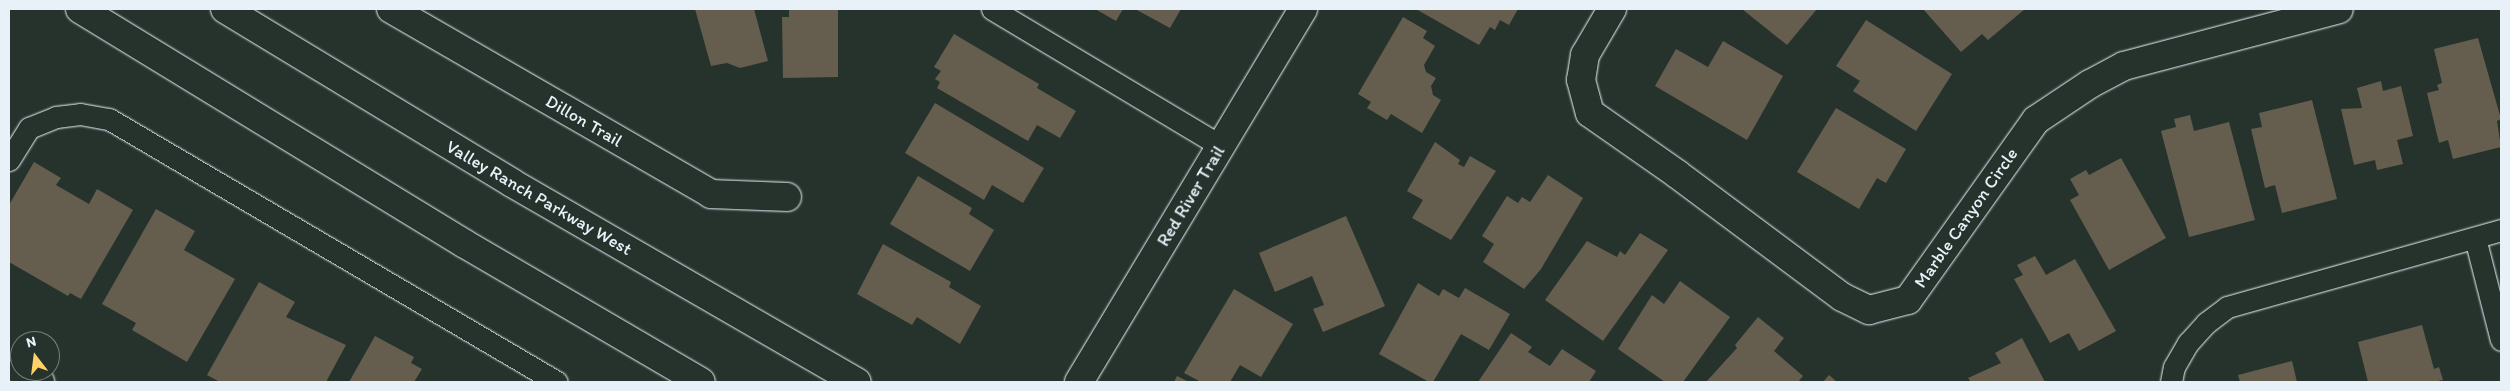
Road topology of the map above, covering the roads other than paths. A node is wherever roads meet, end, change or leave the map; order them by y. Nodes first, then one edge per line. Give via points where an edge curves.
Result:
1 (80, 9) edge
2 (225, 9) edge
3 (391, 9) edge
4 (992, 9) edge
5 (1303, 9) edge
6 (1612, 9) edge
7 (2339, 9) edge
8 (1221, 146) junction
9 (9, 160) edge
10 (787, 197) dead end
11 (2501, 230) edge
12 (2475, 238) junction
13 (2501, 340) edge
14 (557, 382) edge
15 (701, 382) edge
16 (856, 382) edge
17 (1079, 382) edge
18 (2171, 382) edge

1 - 15 street via 466,244
2 - 16 street, Valley Ranch Parkway West via 512,184
3 - 10 street, Dillon Trail via 711,194
4 - 8 lane
5 - 8 street, Red River Trail
6 - 7 street, Marble Canyon Circle via 1586,55 1581,80 1590,112 1842,297 1869,310 1908,300 2036,120 2090,84 2124,66
8 - 17 street, Red River Trail
9 - 14 lane via 29,128 56,117 80,114 109,119
11 - 12 lane
12 - 13 lane
12 - 18 lane via 2227,307 2188,343 2174,366

